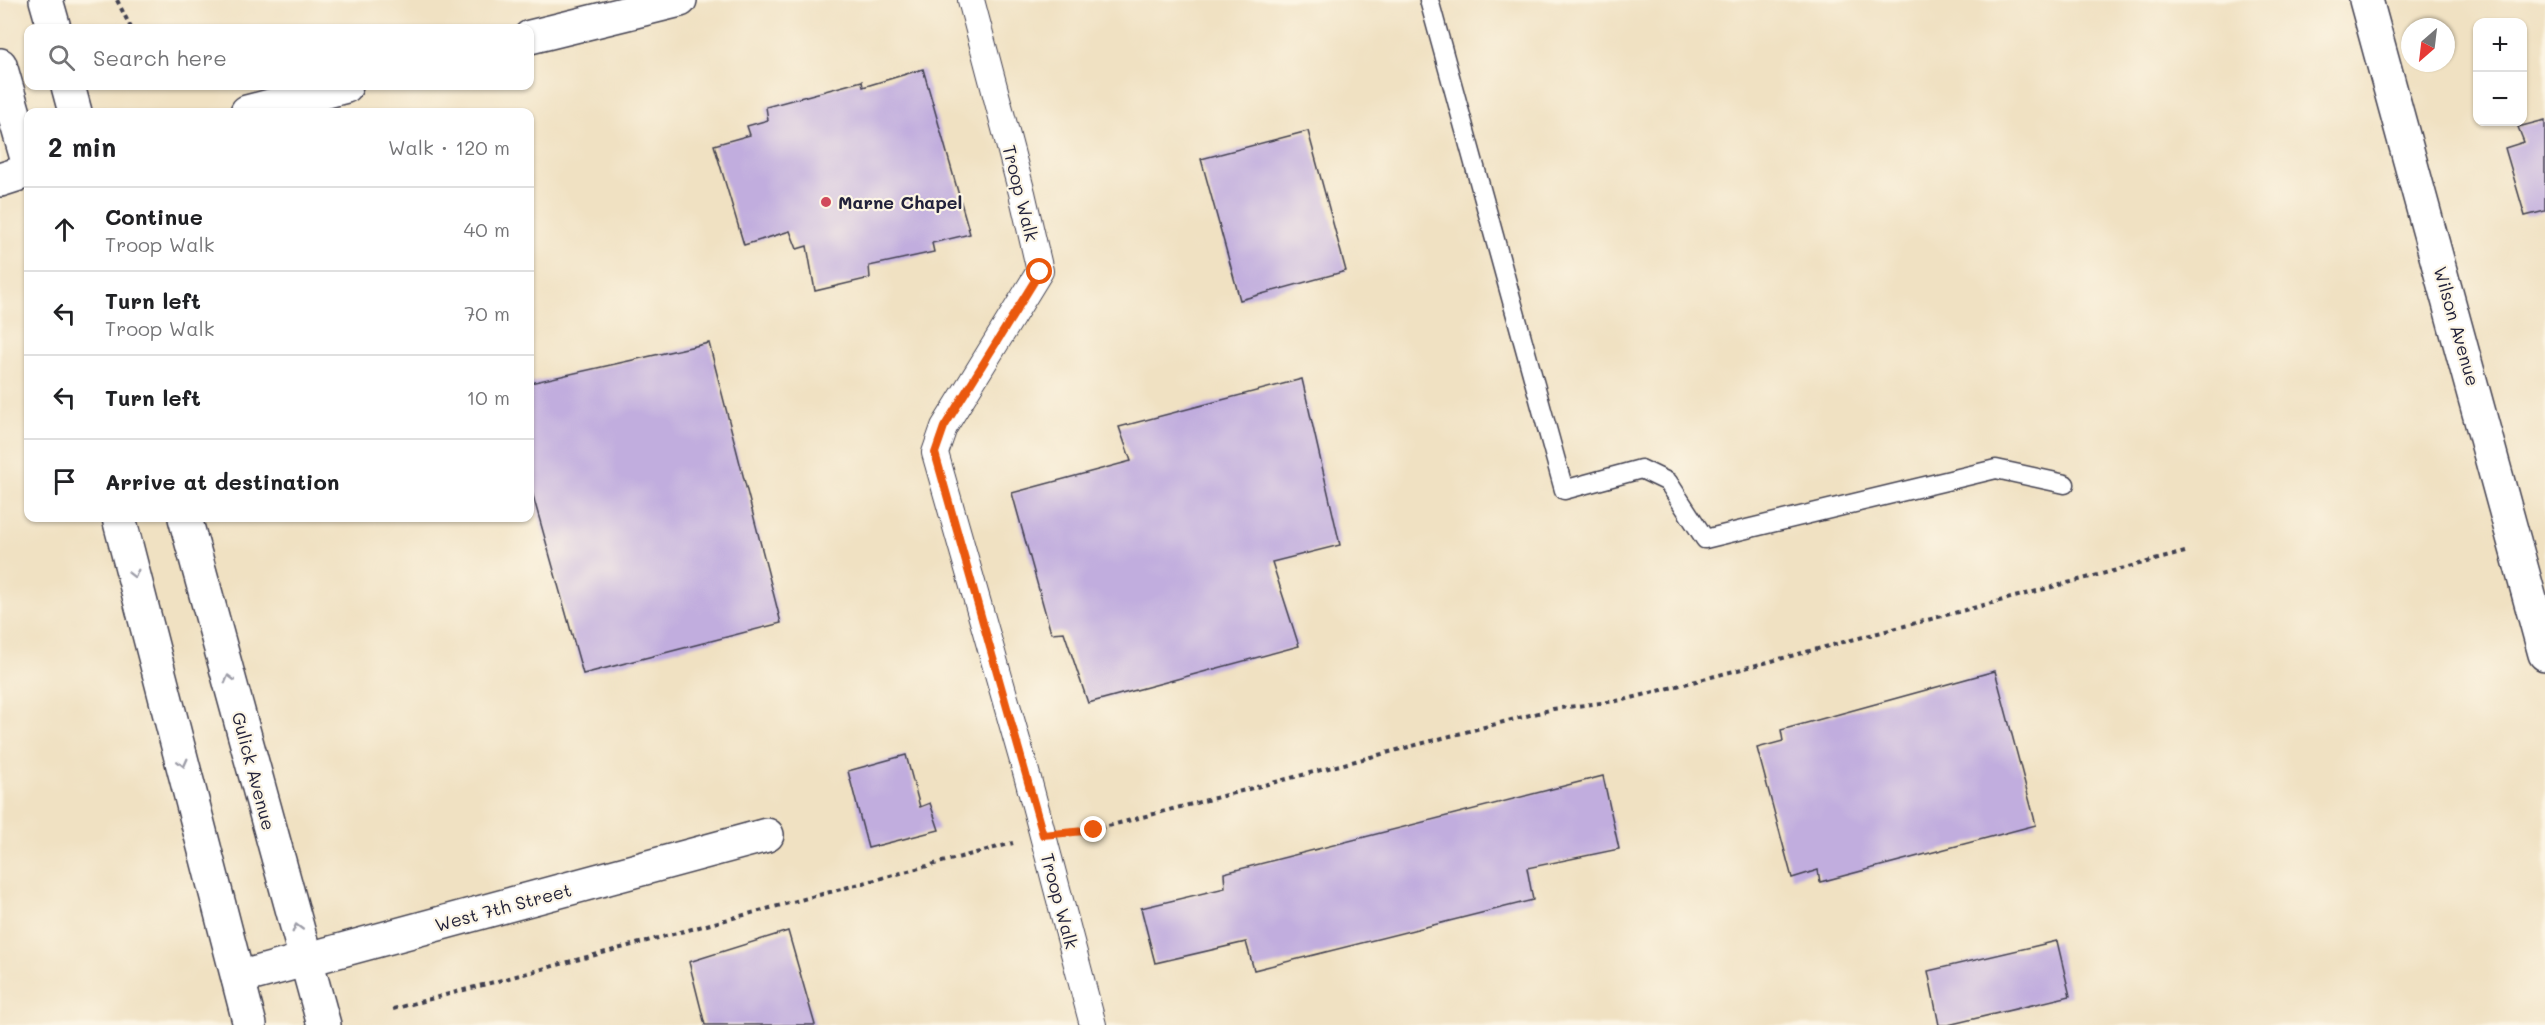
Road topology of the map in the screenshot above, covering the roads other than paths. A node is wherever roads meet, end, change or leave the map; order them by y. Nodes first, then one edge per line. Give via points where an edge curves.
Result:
1 (46, 0) edge
2 (680, 0) edge
3 (971, 0) edge
4 (1429, 0) edge
5 (2366, 0) edge
6 (608, 9) edge
7 (53, 24) edge
8 (534, 35) edge
9 (0, 65) edge
10 (69, 90) edge
11 (331, 90) edge
12 (74, 108) edge
13 (262, 108) edge
14 (24, 148) edge
15 (24, 172) edge
16 (0, 180) edge
17 (2065, 484) dead end
18 (120, 522) edge
19 (186, 522) edge
20 (2545, 654) edge
21 (767, 836) dead end
22 (306, 961) junction
23 (238, 978) junction
24 (250, 1025) edge
25 (324, 1025) edge
26 (1093, 1025) edge

1 - 7 street
2 - 6 street
3 - 26 street, Troop Walk via 1040,272 944,427 935,453
4 - 17 lane via 1564,490 1641,469 1668,482 1705,539 1996,469
5 - 20 street, Wilson Avenue
6 - 8 street
9 - 14 street
10 - 12 street
11 - 13 street
15 - 16 street
18 -> 23 street
22 -> 19 street, Gulick Avenue
21 - 22 street, West 7th Street
22 - 23 street, West 7th Street
22 - 25 street, Gulick Avenue
23 - 24 street

